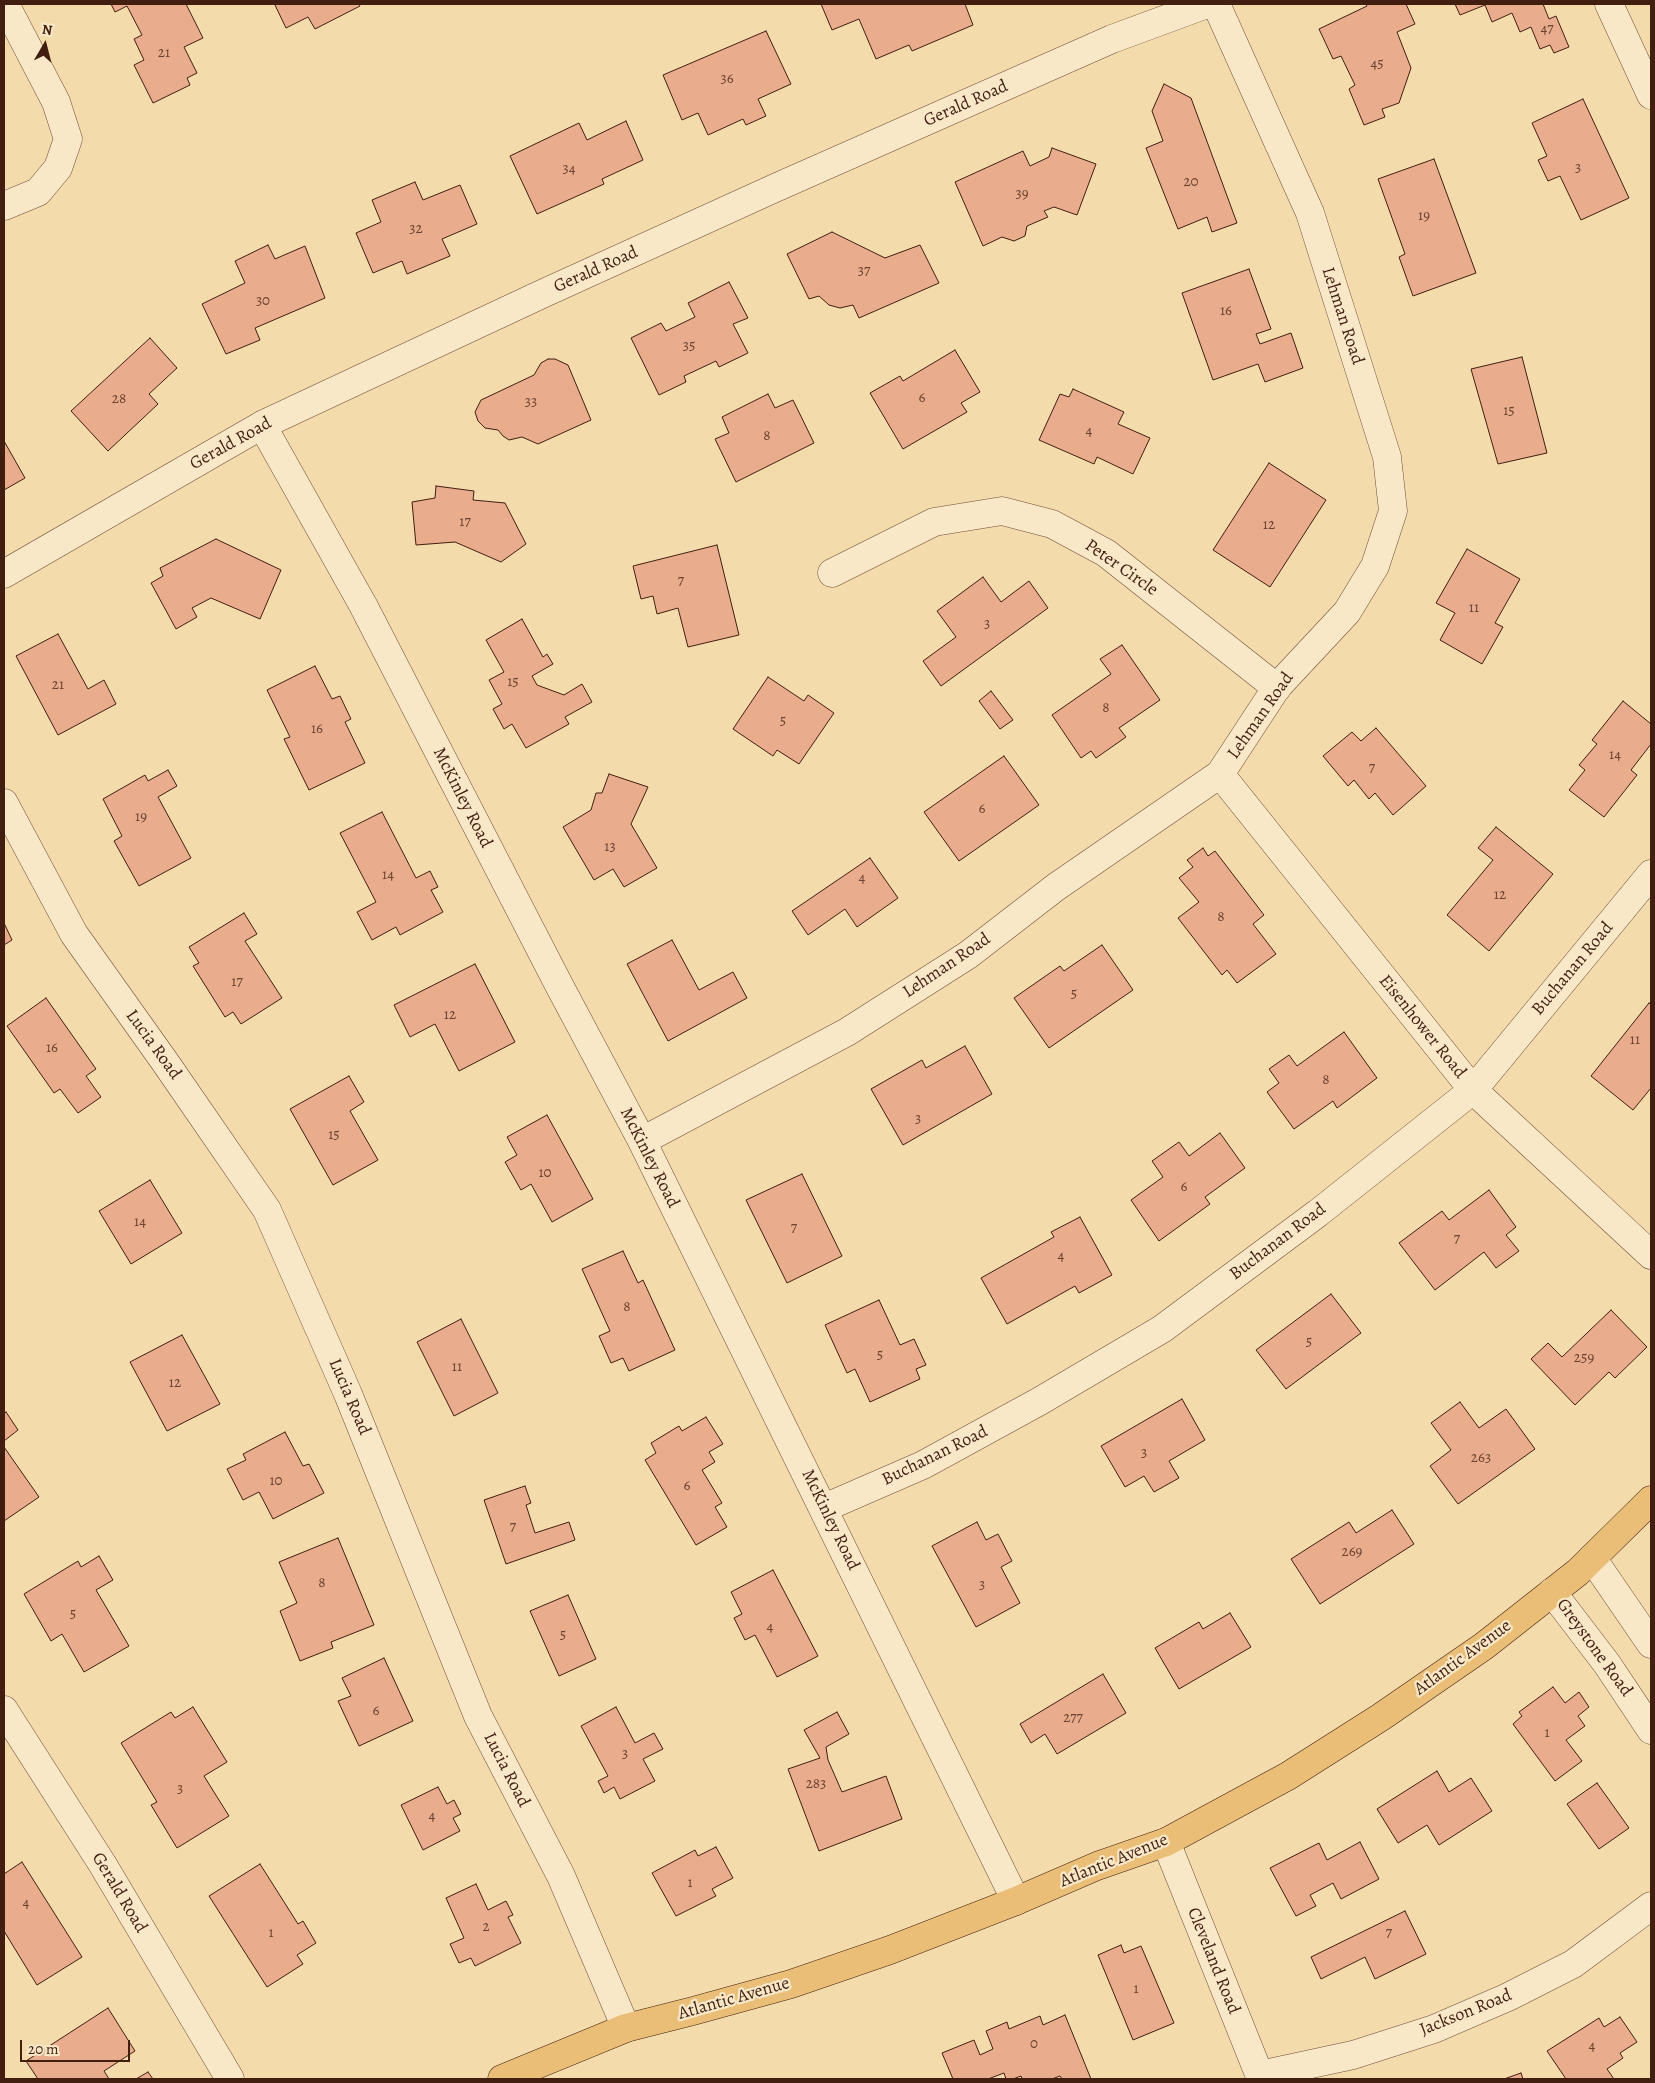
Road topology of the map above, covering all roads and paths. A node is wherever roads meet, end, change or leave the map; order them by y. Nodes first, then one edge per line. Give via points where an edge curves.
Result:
1 (5, 4) edge
2 (1208, 4) edge
3 (1216, 4) edge
4 (1609, 4) edge
5 (1651, 95) edge
6 (4, 206) edge
7 (262, 425) junction
8 (832, 573) dead end
9 (4, 574) edge
10 (1277, 688) junction
11 (1220, 774) junction
12 (4, 803) edge
13 (1651, 874) edge
14 (1473, 1090) junction
15 (642, 1142) junction
16 (1651, 1255) edge
17 (1651, 1500) edge
18 (824, 1508) junction
19 (1592, 1558) junction
20 (1552, 1592) junction
21 (1651, 1644) edge
22 (4, 1710) edge
23 (1651, 1730) edge
24 (1166, 1842) junction
25 (1016, 1901) junction
26 (1651, 1906) edge
27 (626, 2028) junction
28 (1261, 2077) edge
29 (230, 2079) edge
30 (502, 2079) edge

1 - 6 street via 56,102 68,139 58,168 38,192
2 - 7 street, Gerald Road via 1112,39 775,188
3 - 10 street, Lehman Road via 1310,213 1387,457 1393,511 1375,566 1347,612
4 - 5 street
7 - 9 street, Gerald Road
7 - 15 street, McKinley Road via 363,606
8 - 10 street, Peter Circle via 934,522 1002,511 1010,513 1052,524 1106,553
10 - 11 street, Lehman Road
11 - 14 street, Eisenhower Road
11 - 15 street, Lehman Road via 1056,887 968,955 847,1032
12 - 27 street, Lucia Road via 74,934 267,1210 348,1394 478,1716 561,1876
13 - 14 street, Buchanan Road
14 - 16 street, Eisenhower Road
14 - 18 street, Buchanan Road via 1162,1330 1040,1402 923,1465
15 - 18 street, McKinley Road
17 - 19 main road, Atlantic Avenue
18 - 25 street, McKinley Road
19 - 20 main road, Atlantic Avenue
19 - 21 street
20 - 23 street, Greystone Road via 1607,1664
20 - 24 main road, Atlantic Avenue via 1484,1646 1381,1717 1288,1776
22 - 29 street, Gerald Road via 103,1865
24 - 25 main road, Atlantic Avenue via 1097,1866
24 - 28 street, Cleveland Road
25 - 27 main road, Atlantic Avenue via 890,1950 790,1984
26 - 28 street, Jackson Road via 1573,1964 1508,1997 1434,2028 1353,2055
27 - 30 main road, Atlantic Avenue

